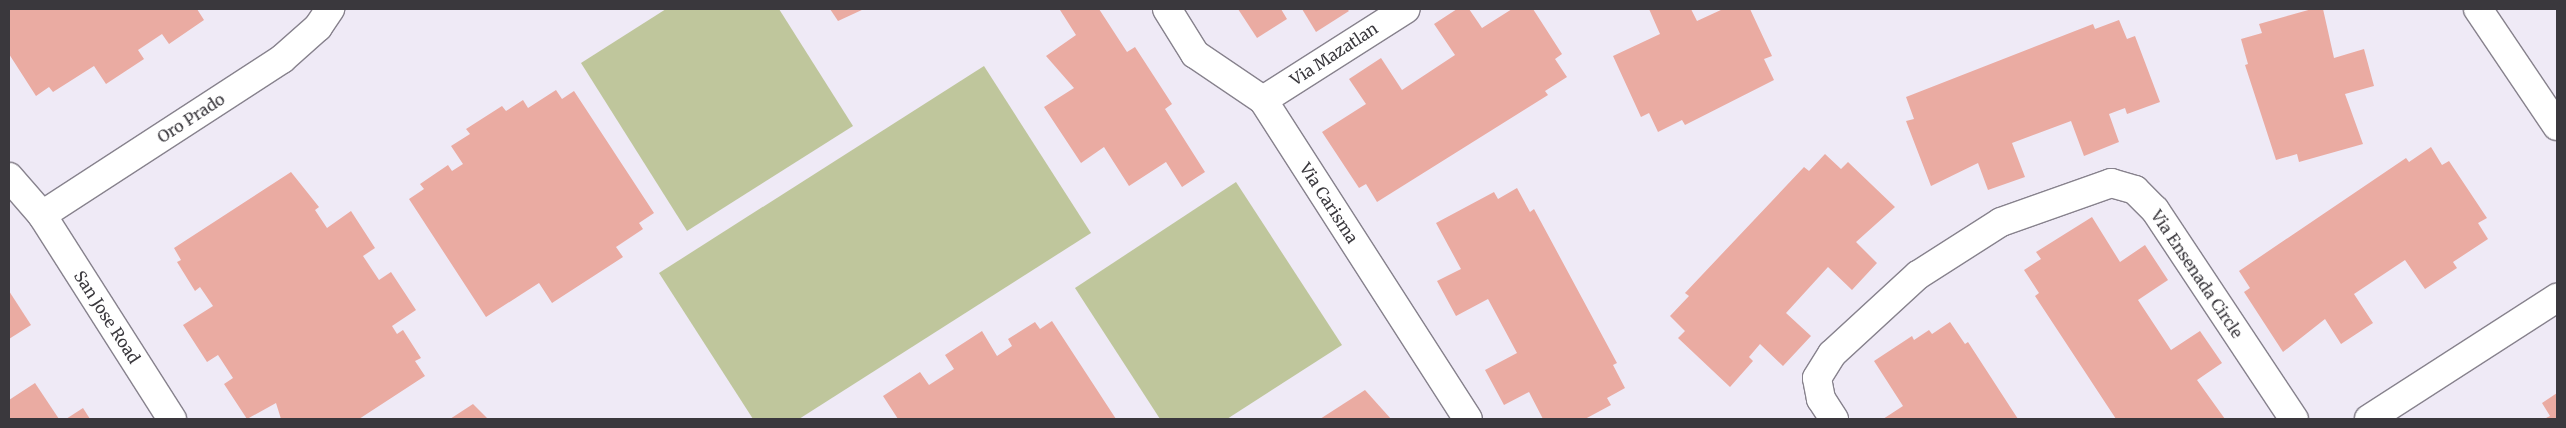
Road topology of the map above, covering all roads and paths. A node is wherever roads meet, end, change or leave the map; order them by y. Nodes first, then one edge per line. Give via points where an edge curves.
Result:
1 (330, 9) edge
2 (1167, 9) edge
3 (1406, 9) edge
4 (2478, 9) edge
5 (1263, 100) junction
6 (2557, 126) edge
7 (9, 177) edge
8 (42, 215) junction
9 (2557, 298) edge
10 (2382, 416) edge
11 (172, 419) edge
12 (1468, 419) edge
13 (1834, 419) edge
14 (2294, 419) edge

1 - 8 street, Oro Prado via 318,27 282,59
2 - 5 street, Via Carisma via 1195,54
3 - 5 street, Via Mazatlan
4 - 6 street
5 - 12 street, Via Carisma
7 - 8 street, San Jose Road
8 - 11 street, San Jose Road
9 - 10 street
13 - 14 street, Via Ensenada Circle via 1821,399 1818,378 1832,354 1918,275 2001,222 2111,183 2135,190 2155,210

